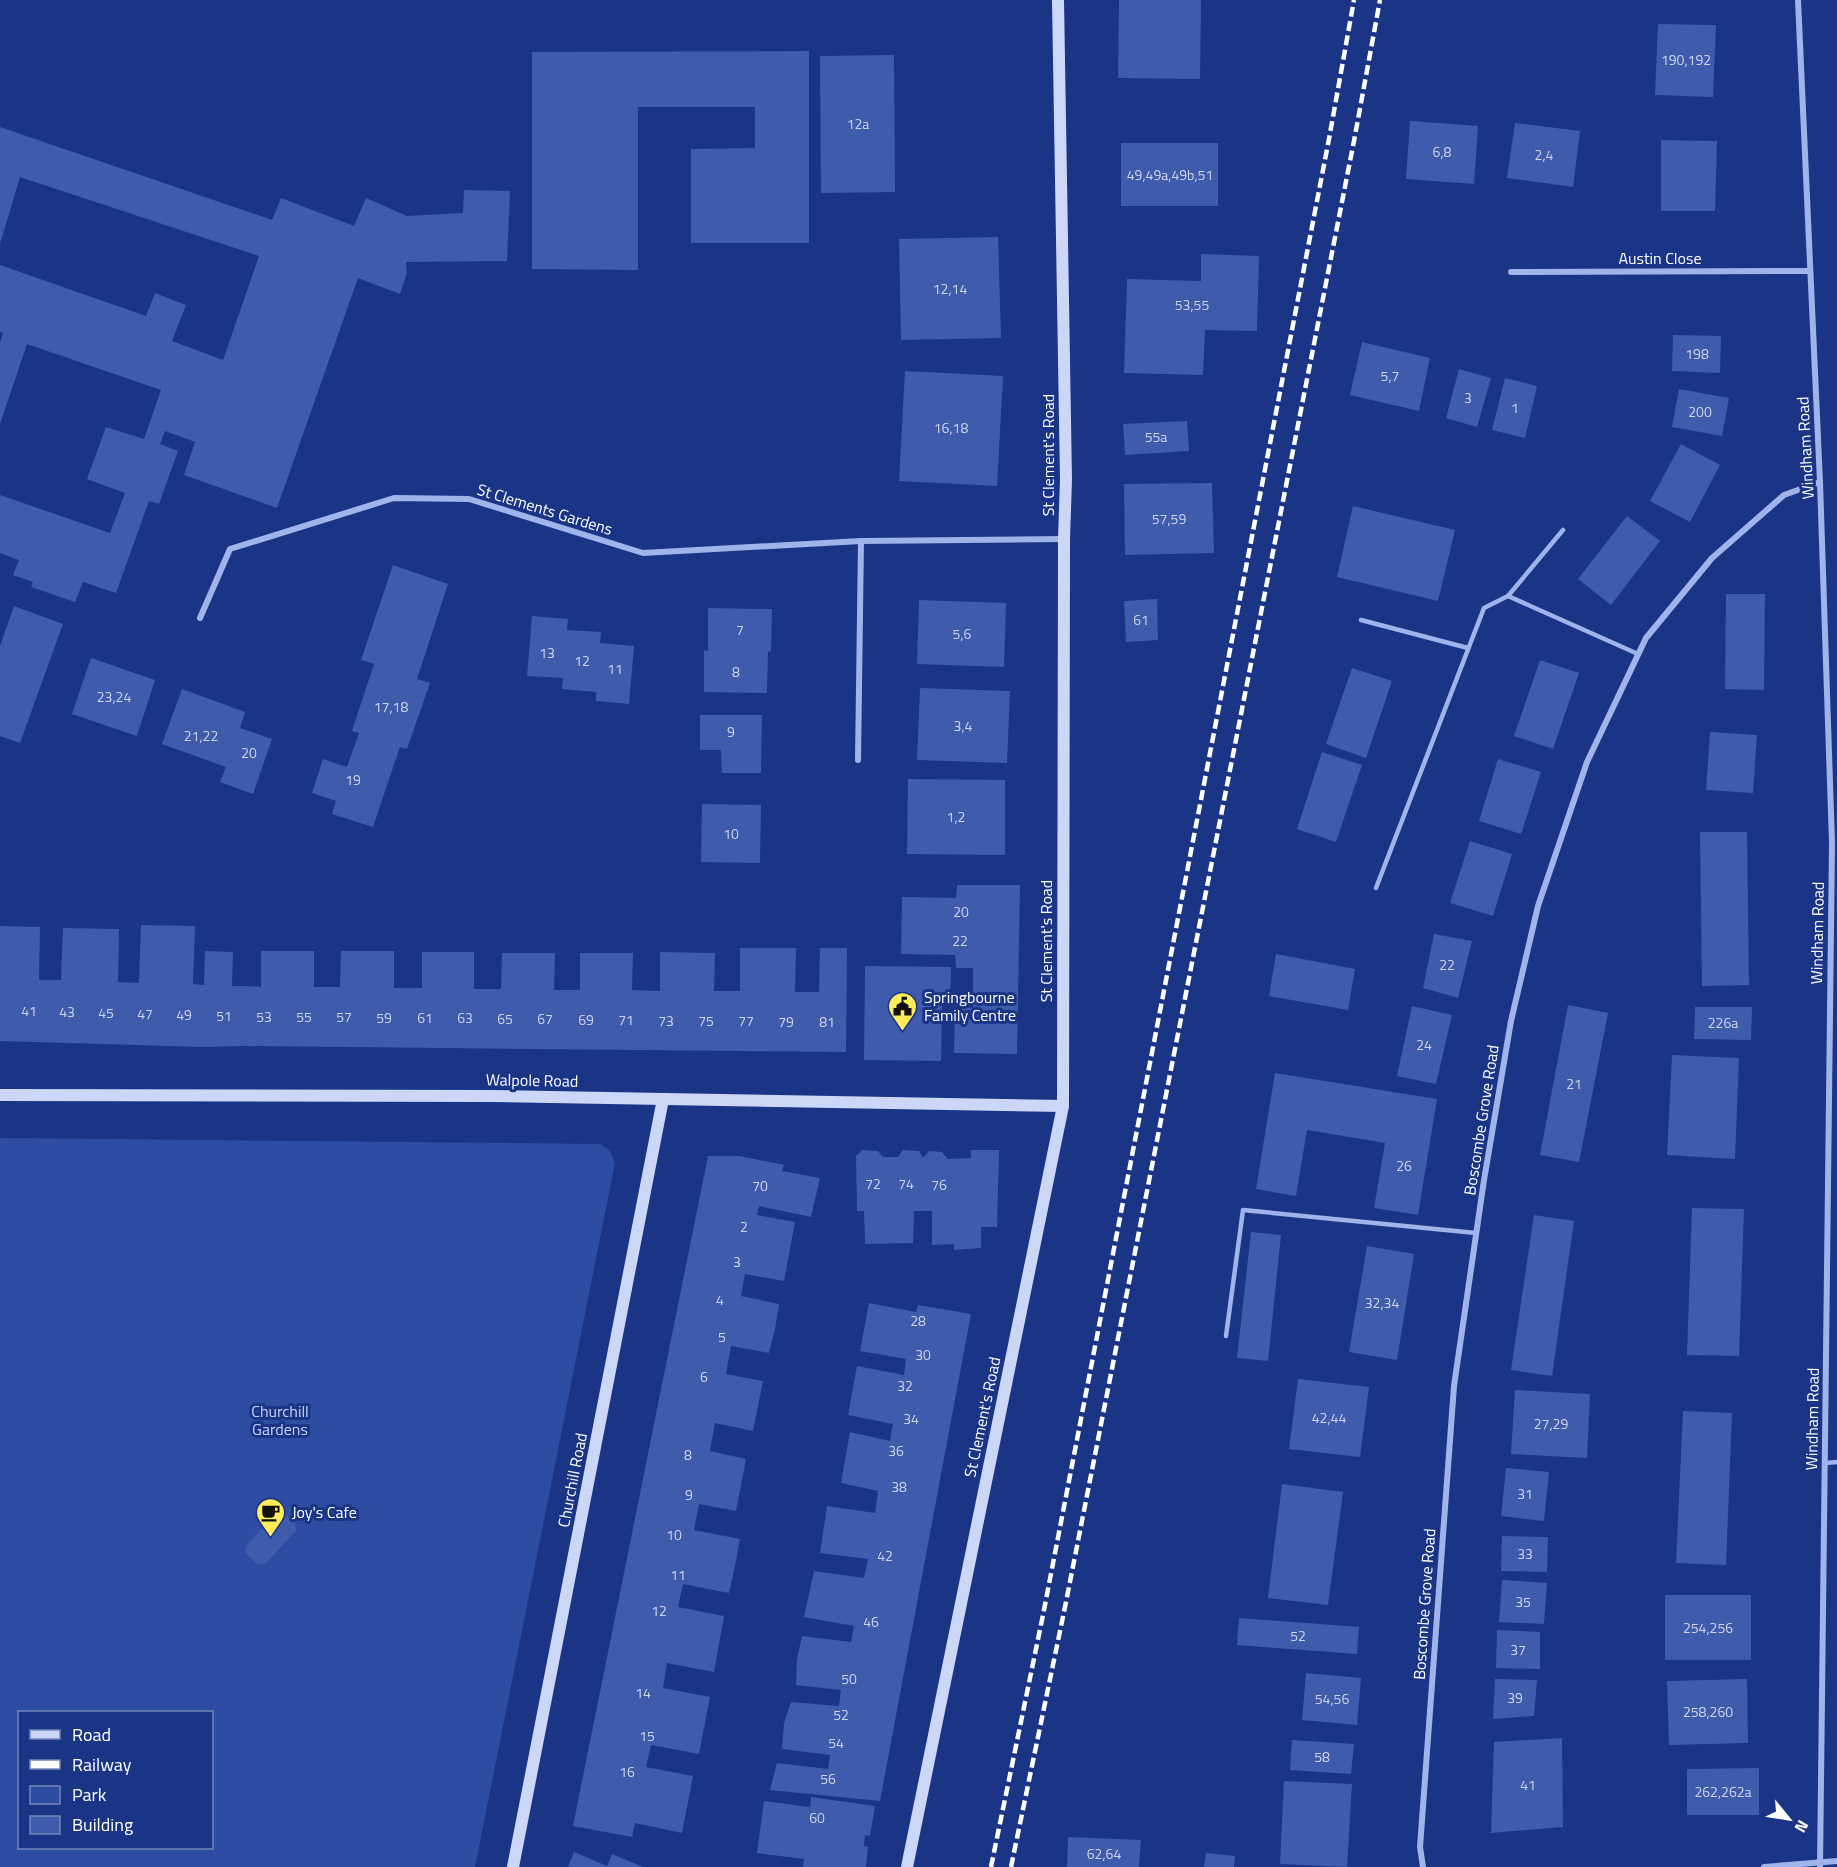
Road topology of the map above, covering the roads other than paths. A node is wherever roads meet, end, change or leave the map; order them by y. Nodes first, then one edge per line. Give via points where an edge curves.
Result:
1 (1058, 0) edge
2 (1798, 0) edge
3 (1809, 271) junction
4 (1511, 272) dead end
5 (1821, 482) junction
6 (1563, 530) dead end
7 (1064, 539) junction
8 (861, 541) junction
9 (1508, 596) junction
10 (200, 618) dead end
11 (1361, 620) dead end
12 (1468, 648) junction
13 (1638, 654) junction
14 (858, 760) dead end
15 (1376, 888) dead end
16 (0, 1095) edge
17 (663, 1099) junction
18 (1062, 1106) junction
19 (1476, 1233) junction
20 (1226, 1336) dead end
21 (1837, 1462) edge
22 (1825, 1463) junction
23 (1837, 1861) edge
24 (1820, 1864) edge
25 (513, 1867) edge
26 (907, 1867) edge
27 (1423, 1867) edge
28 (1764, 1867) edge

1 - 7 street, St Clement's Road
2 - 3 street, Windham Road
3 - 4 street, Austin Close
3 - 5 street, Windham Road
5 - 13 street, Boscombe Grove Road via 1785,495 1712,558 1646,638
5 - 22 street, Windham Road via 1832,843
6 - 9 lane
7 - 8 street, St Clements Gardens
7 - 18 street, St Clement's Road
8 - 10 street, St Clements Gardens via 643,553 470,499 394,498 230,549
8 - 14 street
9 - 12 lane via 1484,608
9 - 13 lane
11 - 12 lane
12 - 15 lane
13 - 19 street, Boscombe Grove Road via 1587,762 1538,906 1511,1021
16 - 17 street, Walpole Road
17 - 18 street, Walpole Road
17 - 25 street, Churchill Road
18 - 26 street, St Clement's Road
19 - 20 lane via 1243,1210
19 - 27 street, Boscombe Grove Road via 1454,1386 1420,1847
21 - 22 lane
22 - 24 street, Windham Road
23 - 24 street
24 - 28 street

